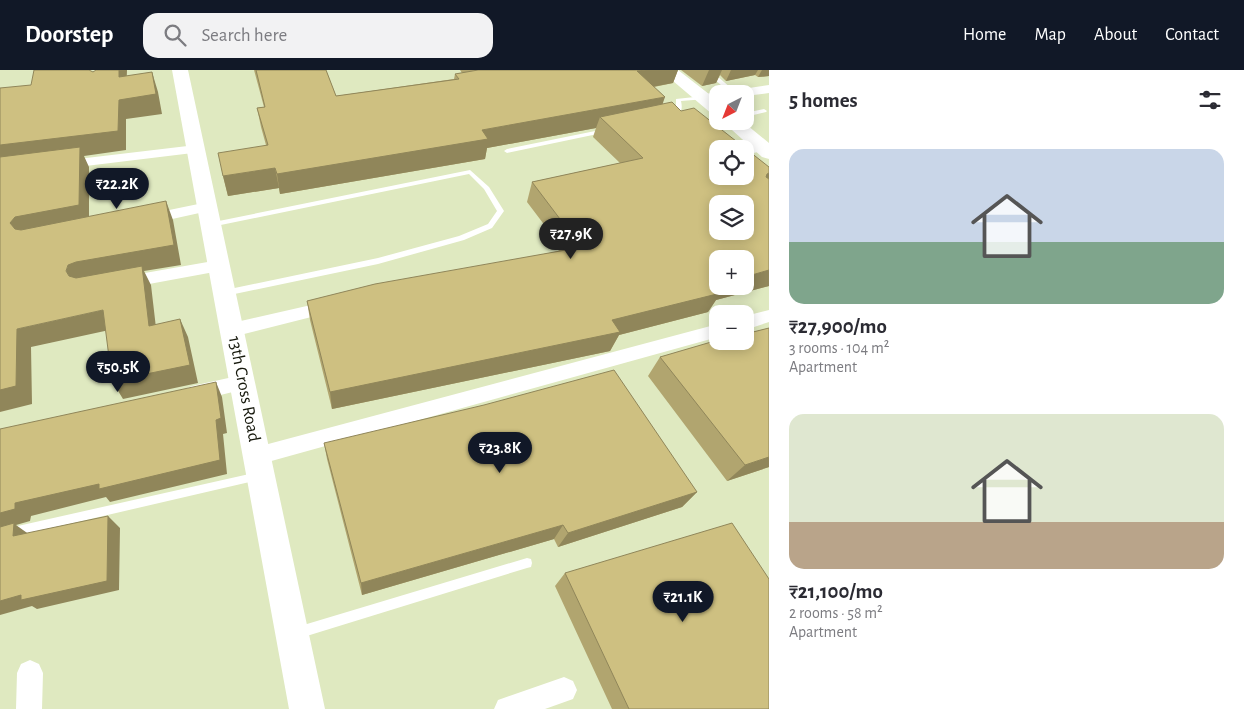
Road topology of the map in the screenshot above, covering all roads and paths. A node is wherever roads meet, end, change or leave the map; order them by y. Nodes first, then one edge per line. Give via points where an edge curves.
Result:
1 (180, 70) edge
2 (668, 70) edge
3 (711, 72) edge
4 (726, 85) edge
5 (769, 89) edge
6 (754, 91) edge
7 (709, 96) edge
8 (709, 97) edge
9 (764, 111) dead end
10 (754, 114) edge
11 (663, 119) edge
12 (709, 127) edge
13 (614, 129) edge
14 (698, 130) edge
15 (746, 130) edge
16 (196, 149) junction
17 (507, 150) dead end
18 (766, 151) edge
19 (49, 166) edge
20 (209, 216) junction
21 (130, 223) edge
22 (219, 266) junction
23 (106, 286) edge
24 (225, 294) junction
25 (349, 302) edge
26 (769, 316) edge
27 (754, 320) edge
28 (232, 330) junction
29 (709, 333) edge
30 (242, 383) junction
31 (175, 398) edge
32 (259, 466) junction
33 (0, 535) edge
34 (527, 563) dead end
35 (292, 634) junction
36 (30, 673) dead end
37 (564, 690) dead end
38 (29, 709) edge
39 (307, 709) edge
40 (507, 709) edge

1 - 16 street, 13th Cross Road
2 - 7 street
3 - 4 lane
5 - 6 street
8 - 11 lane via 678,100 679,113
9 - 10 lane
12 - 14 lane
13 - 17 lane
15 - 18 street
16 - 19 street
16 - 20 street, 13th Cross Road
20 - 21 street
20 - 22 street, 13th Cross Road
20 - 24 lane via 470,172 487,188 501,211 490,226 461,238 378,261
22 - 23 street
22 - 24 street, 13th Cross Road
24 - 28 street, 13th Cross Road
25 - 28 street
26 - 27 street
28 - 30 street, 13th Cross Road
29 - 32 street
30 - 31 street
30 - 32 street, 13th Cross Road
32 - 33 lane
32 - 35 street, 13th Cross Road
34 - 35 lane
35 - 39 street, 13th Cross Road
36 - 38 street
37 - 40 street

